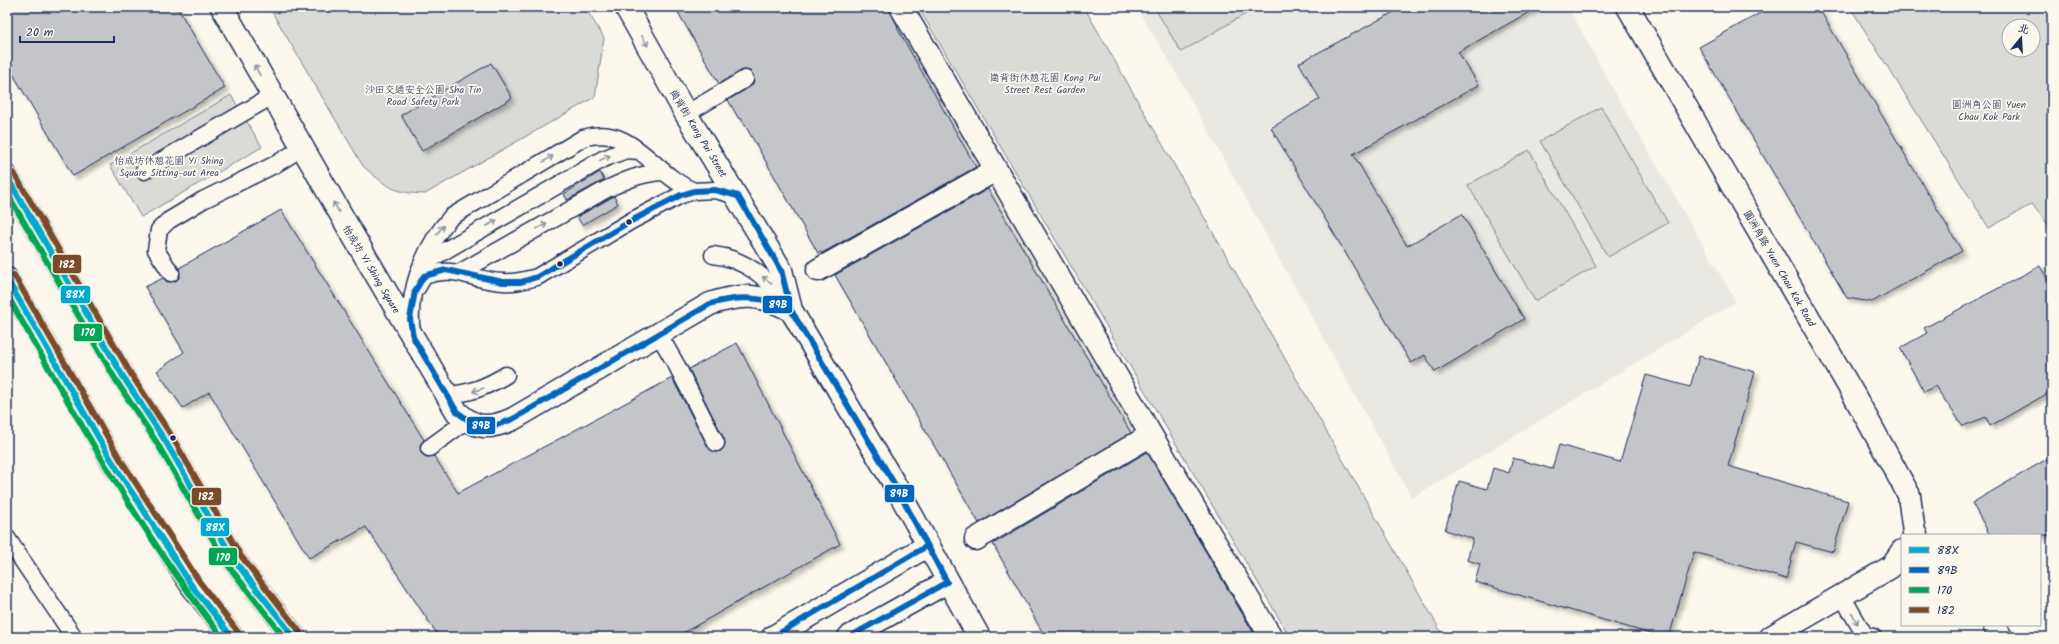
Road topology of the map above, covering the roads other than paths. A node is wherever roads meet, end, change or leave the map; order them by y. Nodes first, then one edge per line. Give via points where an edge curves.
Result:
1 (222, 7) edge
2 (626, 7) edge
3 (901, 7) edge
4 (1628, 7) edge
5 (745, 79) dead end
6 (272, 96) junction
7 (686, 114) junction
8 (302, 148) junction
9 (639, 151) junction
10 (996, 170) junction
11 (144, 171) dead end
12 (663, 172) junction
13 (7, 177) edge
14 (694, 191) junction
15 (738, 196) junction
16 (713, 255) dead end
17 (422, 264) junction
18 (818, 270) dead end
19 (172, 273) dead end
20 (459, 273) junction
21 (7, 279) edge
22 (414, 291) junction
23 (791, 310) junction
24 (658, 333) junction
25 (413, 337) junction
26 (506, 376) dead end
27 (448, 396) junction
28 (466, 420) junction
29 (1151, 435) junction
30 (716, 443) dead end
31 (429, 448) dead end
32 (1915, 534) edge
33 (7, 538) edge
34 (976, 539) dead end
35 (927, 546) junction
36 (1901, 553) edge
37 (947, 582) junction
38 (1842, 596) junction
39 (1995, 626) edge
40 (1785, 634) edge
41 (74, 637) edge
42 (232, 637) edge
43 (294, 637) edge
44 (773, 637) edge
45 (849, 637) edge
46 (979, 637) edge
47 (1271, 637) edge
48 (1873, 637) edge
49 (2001, 637) edge

6 -> 1 street, 怡成坊 Yi Shing Square
2 -> 7 street, 崗背街 Kong Pui Street
3 - 10 street
4 - 32 street, 圓洲角路 Yuen Chau Kok Road via 1909,495
5 - 7 lane
6 - 8 street, 怡成坊 Yi Shing Square
6 - 11 lane
7 - 15 street, 崗背街 Kong Pui Street
8 - 19 lane via 276,164 203,200 158,230 156,250
25 -> 8 street, 怡成坊 Yi Shing Square
9 - 12 lane
17 -> 9 lane via 602,159 626,150
17 -> 9 lane via 438,231 452,218 582,138 604,134 621,138
10 - 18 street
10 - 29 street
12 - 14 lane via 681,186
20 -> 12 lane via 605,190 647,172
13 - 43 street via 234,560
14 - 15 lane via 715,190
14 - 20 lane via 670,199 537,277 521,282 503,282
15 - 23 street, 崗背街 Kong Pui Street via 781,270
23 -> 16 lane via 772,285 752,269 730,257
17 - 22 lane
20 - 22 lane via 446,270 424,276
21 - 42 street via 112,461 192,586
22 - 25 lane via 410,319
23 - 24 street via 774,301 752,296 730,298 710,304
23 - 35 street, 崗背街 Kong Pui Street via 895,485
24 - 28 street via 502,424 482,427
24 - 30 lane
25 - 27 street, 怡成坊 Yi Shing Square
26 -> 27 lane via 466,394
27 - 28 street, 怡成坊 Yi Shing Square
28 - 31 lane
29 - 34 street
29 - 47 street
33 - 41 lane
35 - 37 street, 崗背街 Kong Pui Street
35 - 44 street
36 - 38 street via 1891,567
37 - 45 street
37 - 46 street, 崗背街 Kong Pui Street
38 - 40 street
38 -> 48 lane via 1864,634
39 - 49 street

